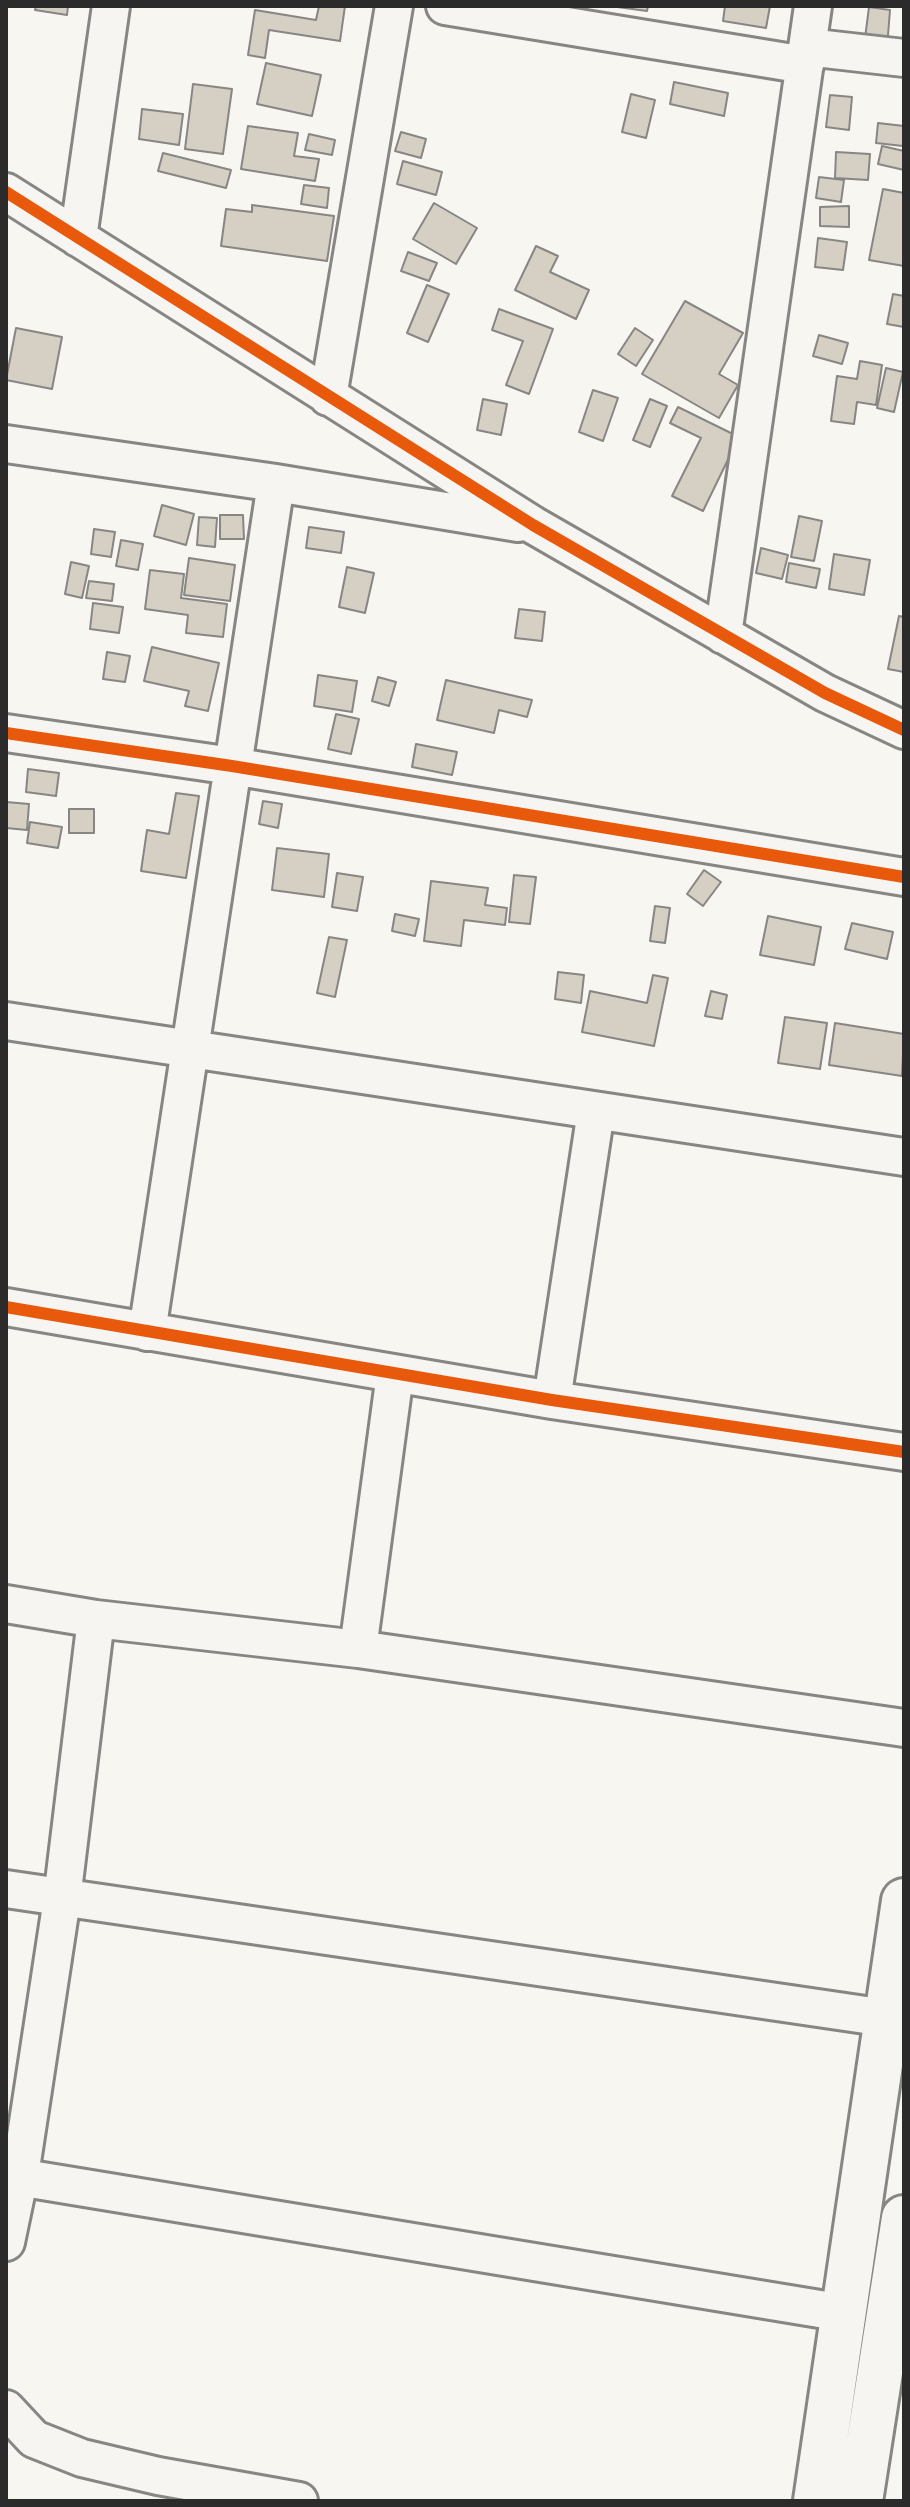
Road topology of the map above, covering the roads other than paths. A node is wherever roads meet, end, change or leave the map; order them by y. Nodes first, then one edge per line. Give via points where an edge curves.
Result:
1 (111, 6) edge
2 (394, 6) edge
3 (445, 6) edge
4 (813, 6) edge
5 (806, 56) junction
6 (904, 58) edge
7 (6, 192) edge
8 (78, 238) junction
9 (328, 397) junction
10 (6, 444) edge
11 (276, 483) junction
12 (533, 525) junction
13 (723, 635) junction
14 (904, 730) edge
15 (6, 733) edge
16 (232, 766) junction
17 (904, 877) edge
18 (6, 1021) edge
19 (189, 1050) junction
20 (596, 1111) junction
21 (904, 1157) edge
22 (6, 1307) edge
23 (147, 1332) junction
24 (395, 1374) junction
25 (552, 1400) junction
26 (904, 1452) edge
27 (6, 1604) edge
28 (96, 1619) junction
29 (358, 1649) junction
30 (904, 1728) edge
31 (6, 1889) edge
32 (62, 1899) junction
33 (904, 1901) edge
34 (886, 2018) junction
35 (13, 2175) edge
36 (904, 2218) edge
37 (6, 2242) edge
38 (844, 2313) junction
39 (896, 2324) edge
40 (6, 2409) edge
41 (299, 2501) edge
42 (816, 2501) edge
43 (860, 2501) edge

1 - 8 street
2 - 9 street
3 - 5 street
4 - 5 street
5 - 6 street
5 - 13 street
7 - 8 street
8 - 9 street
9 - 12 street
10 - 11 street
11 - 12 street
11 - 16 street
12 - 13 street
13 - 14 street
15 - 16 street
16 - 17 street
16 - 19 street
18 - 19 street
19 - 20 street
19 - 23 street
20 - 21 street
20 - 25 street
22 - 23 street
23 - 24 street
24 - 25 street
24 - 29 street
25 - 26 street
27 - 28 street
28 - 29 street
28 - 32 street
29 - 30 street
31 - 32 street
32 - 34 street
32 - 35 street
33 - 34 main road
34 - 38 main road
35 - 37 street
35 - 38 street
36 - 39 main road
38 - 42 main road
39 - 43 main road
40 - 41 street via 34,2439 82,2458

